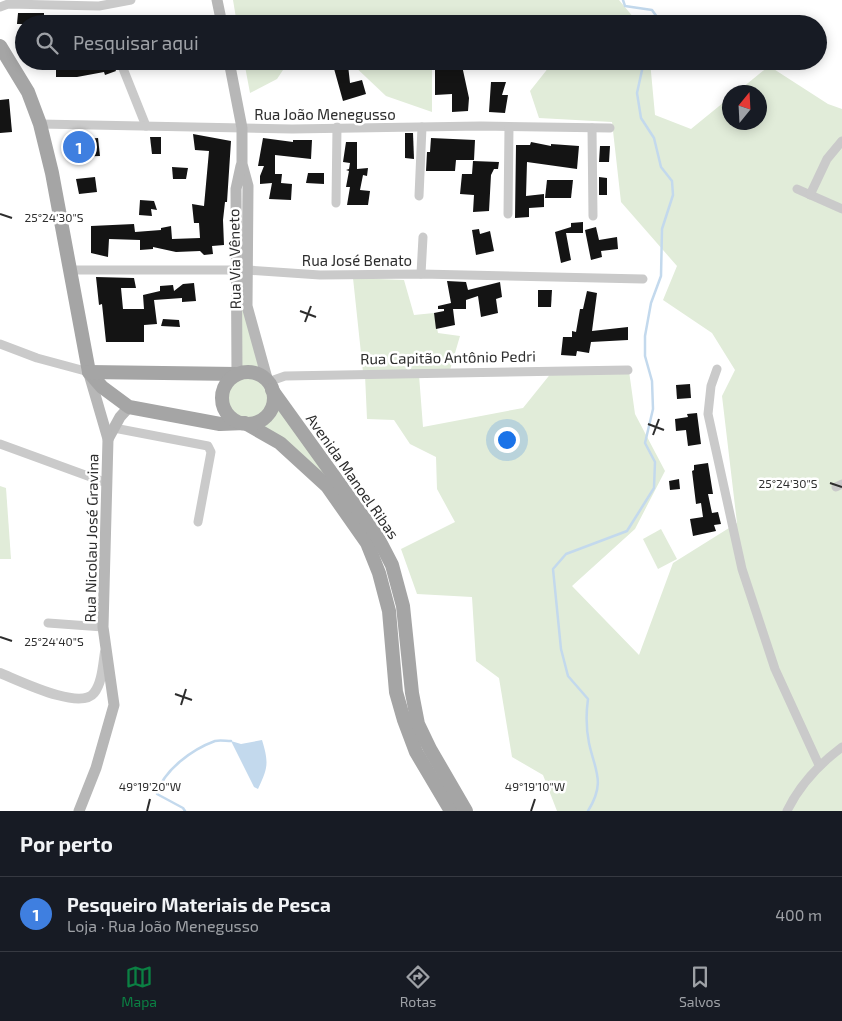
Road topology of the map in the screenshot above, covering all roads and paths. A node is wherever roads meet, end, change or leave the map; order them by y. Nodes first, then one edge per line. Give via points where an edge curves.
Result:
1 (131, 0) edge
2 (217, 0) edge
3 (5, 4) edge
4 (220, 15) edge
5 (0, 46) edge
6 (124, 70) edge
7 (232, 70) edge
8 (40, 124) junction
9 (146, 126) junction
10 (337, 127) junction
11 (422, 127) junction
12 (509, 127) junction
13 (242, 128) junction
14 (592, 128) junction
15 (610, 128) dead end
16 (842, 141) edge
17 (797, 189) dead end
18 (810, 195) junction
19 (419, 196) dead end
20 (336, 203) dead end
21 (842, 209) edge
22 (508, 214) dead end
23 (594, 216) dead end
24 (423, 237) dead end
25 (71, 270) junction
26 (242, 270) junction
27 (421, 274) junction
28 (643, 279) dead end
29 (0, 344) edge
30 (717, 368) dead end
31 (628, 370) dead end
32 (89, 372) junction
33 (237, 374) junction
34 (270, 386) junction
35 (130, 407) junction
36 (245, 423) junction
37 (220, 424) junction
38 (114, 428) junction
39 (267, 435) junction
40 (108, 439) junction
41 (0, 444) edge
42 (107, 483) junction
43 (198, 522) dead end
44 (48, 623) dead end
45 (103, 627) junction
46 (105, 651) junction
47 (0, 673) edge
48 (842, 748) edge
49 (819, 765) junction
50 (79, 811) edge
51 (451, 811) edge
52 (466, 811) edge
53 (787, 811) edge

1 - 3 street via 99,6
2 - 4 main road
5 - 8 main road via 28,92
6 - 9 street
7 - 13 main road, Rua Via Vêneto
8 - 9 street, Rua João Menegusso
8 - 25 main road
9 - 13 street, Rua João Menegusso
10 - 11 street, Rua João Menegusso
10 - 13 street, Rua João Menegusso
10 - 20 street
11 - 12 street, Rua João Menegusso
11 - 19 street
12 - 14 street, Rua João Menegusso
12 - 22 street
13 - 26 main road, Rua Via Vêneto via 242,164 248,186
14 - 15 street, Rua João Menegusso
14 - 23 street
16 - 18 street via 827,159
17 - 18 street
18 - 21 street
24 - 27 street
25 - 26 street, Rua José Benato
25 - 32 main road
26 - 27 street, Rua José Benato via 320,275
26 - 33 main road, Rua Via Vêneto via 235,299
26 - 34 main road, Rua Via Vêneto via 247,306
27 - 28 street, Rua José Benato
29 - 32 street
30 - 49 street via 708,414 742,569 775,669
31 - 34 street, Rua Capitão Antônio Pedri via 285,376
32 - 33 main road
32 - 35 main road, Avenida Manoel Ribas via 102,387
32 - 40 main road, Rua Nicolau José Gravina
33 - 34 main road via 254,373
33 - 36 main road via 225,385 222,402 230,416
34 - 36 main road via 274,398 268,414 261,420
34 - 52 main road, Avenida Manoel Ribas via 377,536 392,565 403,606 418,724
35 - 37 main road, Avenida Manoel Ribas
35 - 38 main road, Rua Nicolau José Gravina
36 - 37 main road, Avenida Manoel Ribas
36 - 39 main road, Avenida Manoel Ribas
37 - 39 main road, Avenida Manoel Ribas
38 - 40 main road, Rua Nicolau José Gravina
38 - 43 street via 208,446 211,452
39 - 51 main road, Avenida Manoel Ribas via 327,486 367,543 389,611 396,692 404,720 416,752
40 - 42 main road, Rua Nicolau José Gravina
41 - 42 street
42 - 45 main road, Rua Nicolau José Gravina
44 - 45 street
45 - 46 main road, Rua Nicolau José Gravina
46 - 47 street via 95,693 81,700
46 - 50 main road, Rua Nicolau José Gravina via 113,691 112,718
48 - 49 street
49 - 53 street via 806,778

